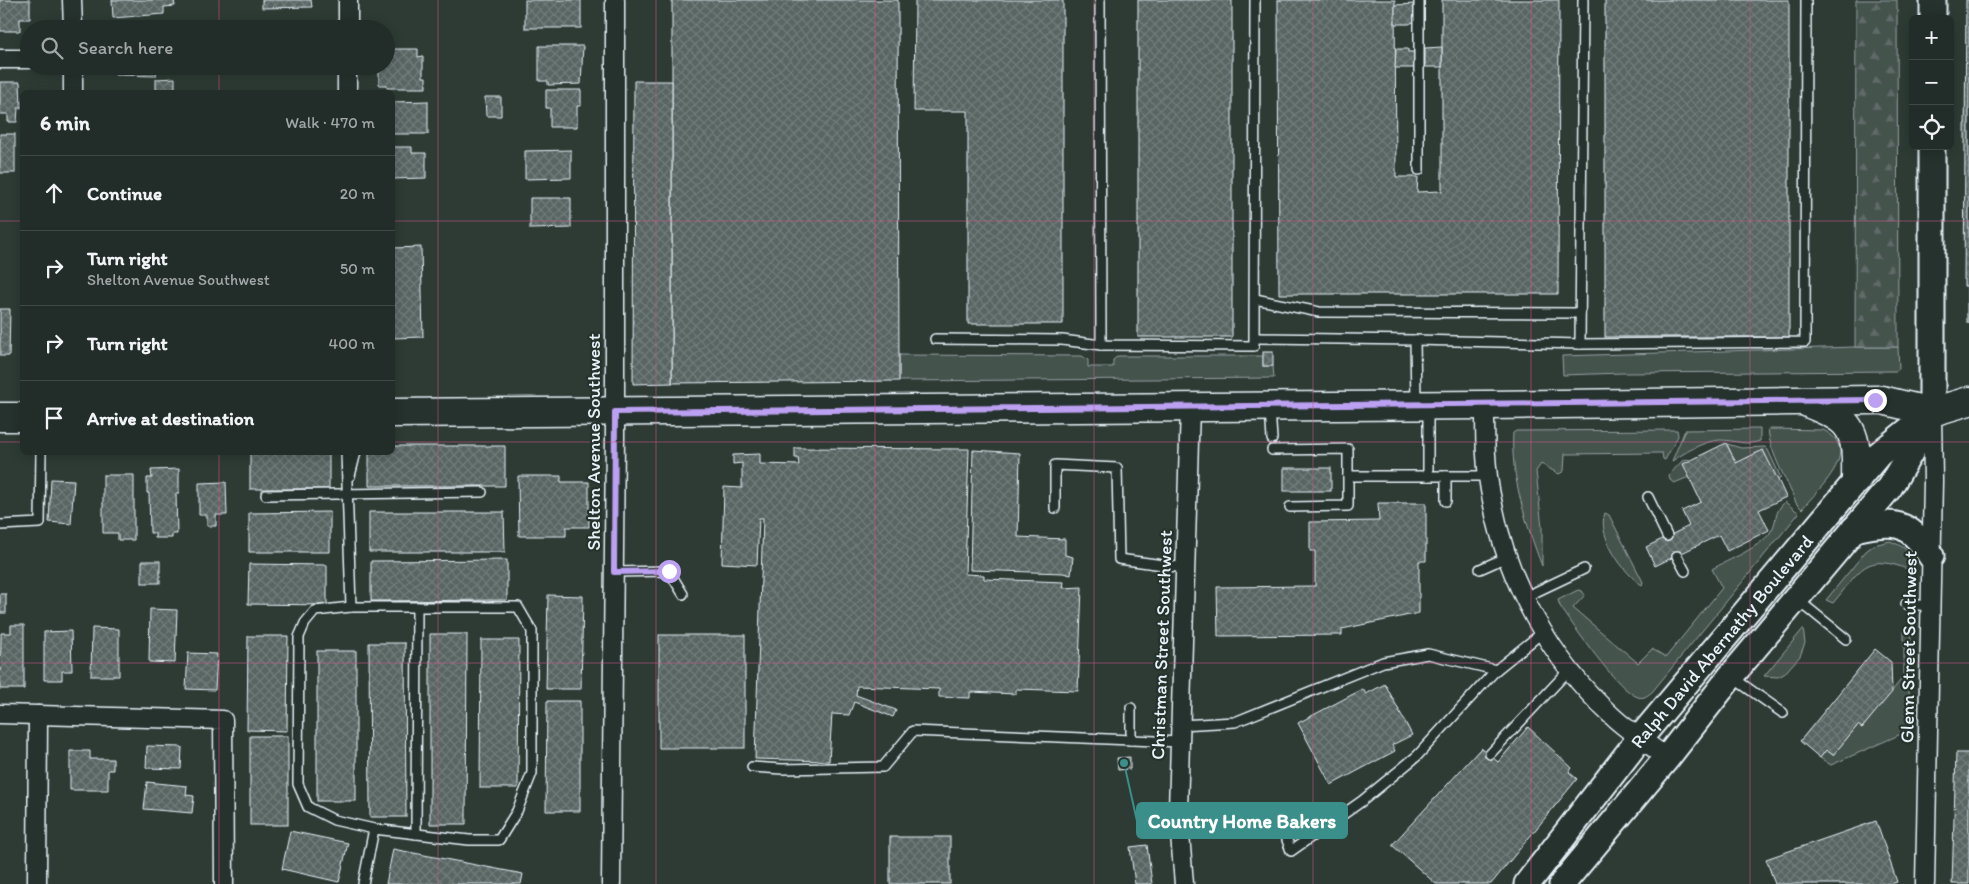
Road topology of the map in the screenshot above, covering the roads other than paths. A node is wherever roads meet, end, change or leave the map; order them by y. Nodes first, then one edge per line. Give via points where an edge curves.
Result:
1 (72, 0) edge
2 (348, 0) edge
3 (615, 0) edge
4 (1100, 0) edge
5 (1255, 0) edge
6 (1418, 0) edge
7 (1583, 0) edge
8 (1806, 0) edge
9 (1933, 0) edge
10 (1933, 15) edge
11 (73, 20) edge
12 (348, 20) edge
13 (20, 58) edge
14 (0, 59) edge
15 (73, 75) edge
16 (347, 75) edge
17 (73, 90) edge
18 (347, 90) edge
19 (1932, 150) edge
20 (1419, 170) dead end
21 (1255, 299) junction
22 (1580, 312) junction
23 (1255, 338) junction
24 (935, 339) dead end
25 (1415, 340) junction
26 (1580, 344) junction
27 (1100, 345) junction
28 (1969, 400) edge
29 (1802, 401) junction
30 (1422, 405) junction
31 (1485, 405) junction
32 (1190, 407) junction
33 (1270, 407) junction
34 (615, 412) junction
35 (1932, 412) junction
36 (395, 414) edge
37 (0, 417) edge
38 (20, 417) edge
39 (1272, 440) dead end
40 (1272, 450) dead end
41 (40, 455) edge
42 (346, 455) edge
43 (355, 455) edge
44 (1348, 476) junction
45 (1428, 476) junction
46 (1446, 476) junction
47 (1488, 476) junction
48 (1856, 481) junction
49 (348, 483) junction
50 (482, 492) dead end
51 (348, 494) junction
52 (266, 495) dead end
53 (1648, 498) dead end
54 (1446, 501) dead end
55 (1290, 507) dead end
56 (1055, 508) dead end
57 (0, 525) edge
58 (1854, 529) junction
59 (1667, 536) dead end
60 (1677, 556) dead end
61 (1931, 556) junction
62 (1507, 558) junction
63 (1185, 568) junction
64 (1480, 569) dead end
65 (1584, 569) dead end
66 (1685, 571) dead end
67 (614, 572) junction
68 (683, 594) dead end
69 (1525, 597) junction
70 (1796, 599) junction
71 (1906, 604) dead end
72 (1930, 606) junction
73 (351, 607) junction
74 (417, 607) junction
75 (1543, 632) junction
76 (1846, 639) dead end
77 (1570, 669) junction
78 (1496, 670) junction
79 (1731, 676) junction
80 (1131, 708) dead end
81 (1783, 713) dead end
82 (0, 714) edge
83 (38, 715) junction
84 (1180, 734) junction
85 (1640, 738) junction
86 (1131, 740) junction
87 (1490, 754) dead end
88 (1666, 758) junction
89 (752, 766) dead end
90 (374, 830) junction
91 (1284, 832) dead end
92 (416, 834) junction
93 (37, 884) edge
94 (224, 884) edge
95 (363, 884) edge
96 (611, 884) edge
97 (1184, 884) edge
98 (1527, 884) edge
99 (1562, 884) edge
100 (1924, 884) edge

1 - 11 street
2 - 12 street
3 - 34 street, Shelton Avenue Southwest
4 - 27 lane
5 - 21 lane
6 - 20 lane
7 - 22 lane
8 - 26 lane via 1805,342
9 - 10 main road
13 - 14 street
15 - 17 street
16 - 18 street
19 - 35 main road, Ralph David Abernathy Boulevard
21 - 22 lane via 1319,312
21 - 23 lane
22 - 26 lane
23 - 25 lane
23 - 27 lane via 1254,346
24 - 27 lane via 1062,340
25 - 26 lane
25 - 30 lane
28 - 35 main road
29 - 31 main road
29 - 35 main road via 1882,400
29 - 48 main road via 1841,419 1850,431 1856,450
30 - 31 main road
30 - 33 main road
30 - 45 lane
31 - 47 street
32 - 33 main road
32 - 34 main road
32 - 63 street, Christman Street Southwest
33 - 39 lane
34 - 36 main road
34 - 67 street, Shelton Avenue Southwest
35 - 48 main road, Ralph David Abernathy Boulevard via 1878,454
35 - 58 main road, Ralph David Abernathy Boulevard via 1889,488
35 - 61 street, Glenn Street Southwest
37 - 38 main road
40 - 44 lane via 1348,449
41 - 57 lane via 40,523
42 - 49 lane
43 - 49 lane
44 - 45 lane
44 - 55 lane via 1348,506
45 - 46 lane
46 - 47 lane
46 - 54 lane
47 - 62 street
48 - 85 main road, Ralph David Abernathy Boulevard
49 - 51 lane
50 - 51 lane
51 - 52 lane
51 - 73 lane
53 - 59 lane
56 - 63 lane via 1055,465 1117,468 1119,559
58 - 61 main road via 1881,523 1902,526 1921,540
58 - 70 main road, Ralph David Abernathy Boulevard
60 - 66 lane
61 - 72 street, Glenn Street Southwest
62 - 64 lane
62 - 69 street
63 - 84 street, Christman Street Southwest
65 - 69 lane
67 - 68 lane via 669,571
67 - 96 street, Shelton Avenue Southwest
69 - 75 street
70 - 76 lane
70 - 79 main road, Ralph David Abernathy Boulevard
71 - 72 lane
72 - 100 street, Glenn Street Southwest
73 - 74 lane
73 - 90 lane via 315,611 298,637 298,784 308,807 334,820
74 - 92 lane
74 - 92 lane via 518,607 532,631 532,773 517,811 499,840
75 - 77 street
75 - 78 lane
77 - 85 street via 1613,717
77 - 87 lane
78 - 84 lane via 1428,654 1383,662 1235,722
78 - 91 lane via 1417,756 1362,801 1291,852
79 - 81 lane
79 - 88 main road, Ralph David Abernathy Boulevard
80 - 86 lane
82 - 83 street
83 - 93 street
83 - 94 street via 223,720
84 - 86 lane
84 - 97 street, Christman Street Southwest via 1178,810
85 - 88 street
85 - 98 main road, Ralph David Abernathy Boulevard
86 - 89 lane via 914,731 883,766 782,769
88 - 99 main road, Ralph David Abernathy Boulevard
90 - 92 lane
90 - 95 lane

